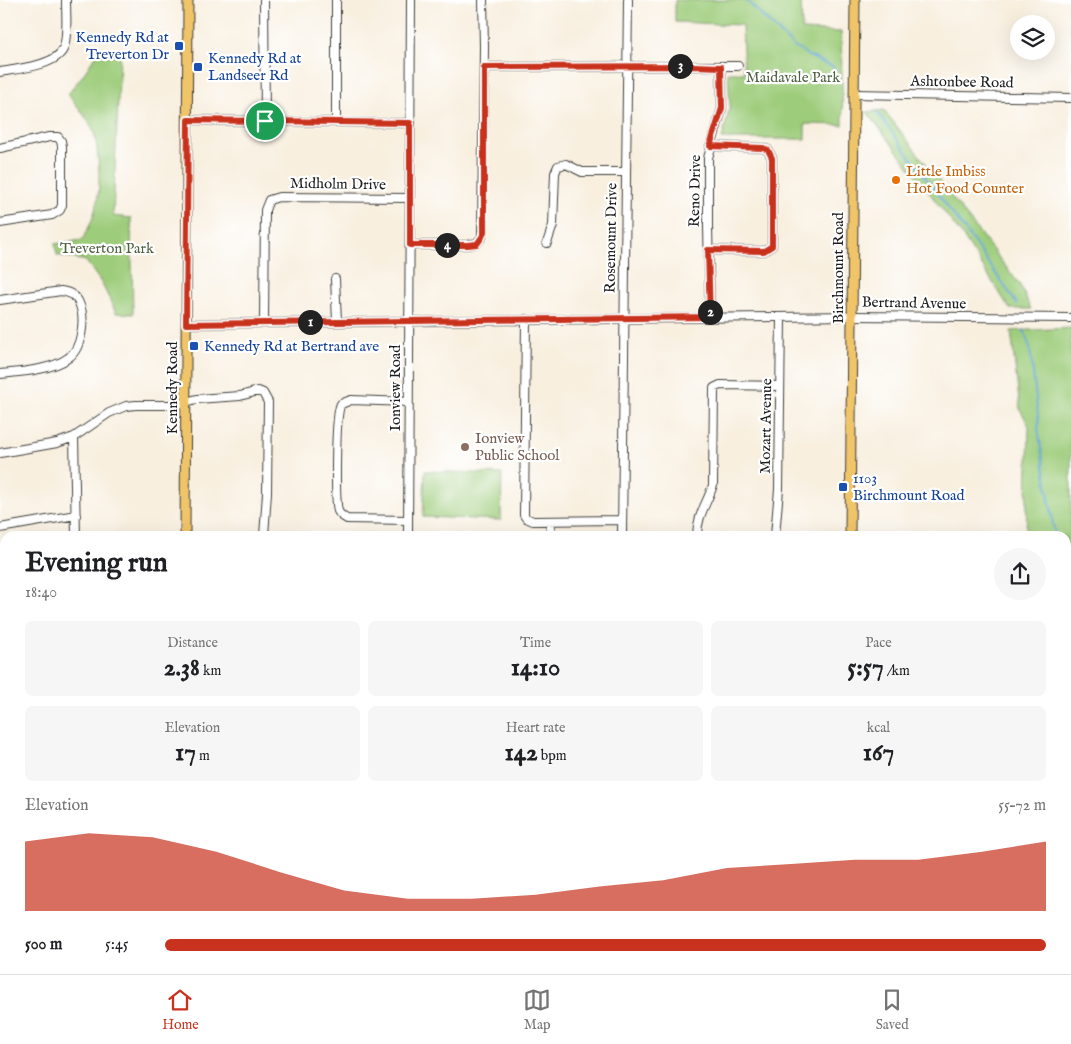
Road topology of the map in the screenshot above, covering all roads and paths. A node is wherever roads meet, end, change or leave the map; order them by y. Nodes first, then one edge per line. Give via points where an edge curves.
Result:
1 (66, 0) edge
2 (188, 0) edge
3 (264, 0) edge
4 (336, 0) edge
5 (411, 0) edge
6 (483, 0) edge
7 (628, 0) edge
8 (855, 0) edge
9 (738, 66) dead end
10 (484, 67) junction
11 (627, 67) junction
12 (721, 67) junction
13 (0, 72) edge
14 (854, 94) junction
15 (1071, 98) edge
16 (188, 120) junction
17 (265, 121) junction
18 (336, 122) junction
19 (410, 123) junction
20 (710, 146) junction
21 (0, 148) edge
22 (626, 172) junction
23 (410, 198) junction
24 (0, 223) edge
25 (547, 243) dead end
26 (410, 245) junction
27 (708, 250) junction
28 (335, 279) dead end
29 (0, 300) edge
30 (852, 316) junction
31 (710, 317) junction
32 (781, 317) junction
33 (624, 318) junction
34 (1071, 318) edge
35 (526, 319) junction
36 (264, 322) junction
37 (337, 322) junction
38 (410, 322) junction
39 (186, 324) junction
40 (0, 374) edge
41 (780, 386) junction
42 (185, 402) junction
43 (408, 402) junction
44 (74, 437) junction
45 (0, 453) edge
46 (76, 515) junction
47 (408, 520) junction
48 (622, 520) junction
49 (551, 522) junction
50 (0, 528) edge
51 (76, 531) edge
52 (185, 531) edge
53 (264, 531) edge
54 (408, 531) edge
55 (550, 531) edge
56 (622, 531) edge
57 (697, 531) edge
58 (775, 531) edge
59 (850, 531) edge

1 - 13 street via 64,45 60,54 49,62
2 - 16 main road, Kennedy Road
3 - 17 street
4 - 18 street
5 - 19 street, Ionview Road
6 - 10 street
7 - 11 street, Rosemount Drive
8 - 14 main road, Birchmount Road
9 - 12 street
10 - 11 street
10 - 26 street via 482,237 477,244
11 - 12 street
11 - 22 street, Rosemount Drive
12 - 20 street, Reno Drive via 722,108
14 - 15 street, Ashtonbee Road
14 - 30 main road, Birchmount Road
16 - 17 street
16 - 39 main road, Kennedy Road
17 - 18 street
18 - 19 street
19 - 23 street, Ionview Road
20 - 27 street, Reno Drive
20 - 27 street via 763,148 770,152 773,242 764,251
21 - 24 street via 49,137 61,140 62,146 62,205 57,213
22 - 25 street via 582,172 566,164 558,166 554,173 553,224
22 - 33 street, Rosemount Drive
23 - 26 street, Ionview Road
23 - 36 street, Midholm Drive via 278,197 269,200 265,210
26 - 38 street, Ionview Road
27 - 31 street, Reno Drive
28 - 37 street
29 - 40 street via 61,290 69,292 79,302 81,323 79,344 67,360
30 - 32 street, Bertrand Avenue
30 - 34 street, Bertrand Avenue
30 - 59 main road, Birchmount Road
31 - 32 street, Bertrand Avenue
31 - 33 street, Bertrand Avenue
32 - 41 street, Mozart Avenue
33 - 35 street, Bertrand Avenue
33 - 48 street, Rosemount Drive
35 - 38 street, Bertrand Avenue
35 - 49 street via 524,515 529,520
36 - 37 street, Bertrand Avenue
36 - 39 street, Bertrand Avenue
37 - 38 street, Bertrand Avenue
38 - 43 street, Ionview Road
39 - 42 main road, Kennedy Road
41 - 57 street via 720,385 714,388 713,485 701,510
41 - 58 street, Mozart Avenue
42 - 44 street via 118,408
42 - 52 main road, Kennedy Road
42 - 53 street via 258,391 267,397
43 - 47 street, Ionview Road
43 - 47 street via 351,400 341,404 337,467 338,505 342,517
44 - 45 street via 57,444
44 - 46 street
46 - 50 street
46 - 51 street
47 - 54 street, Ionview Road
48 - 49 street
48 - 56 street, Rosemount Drive
49 - 55 street

